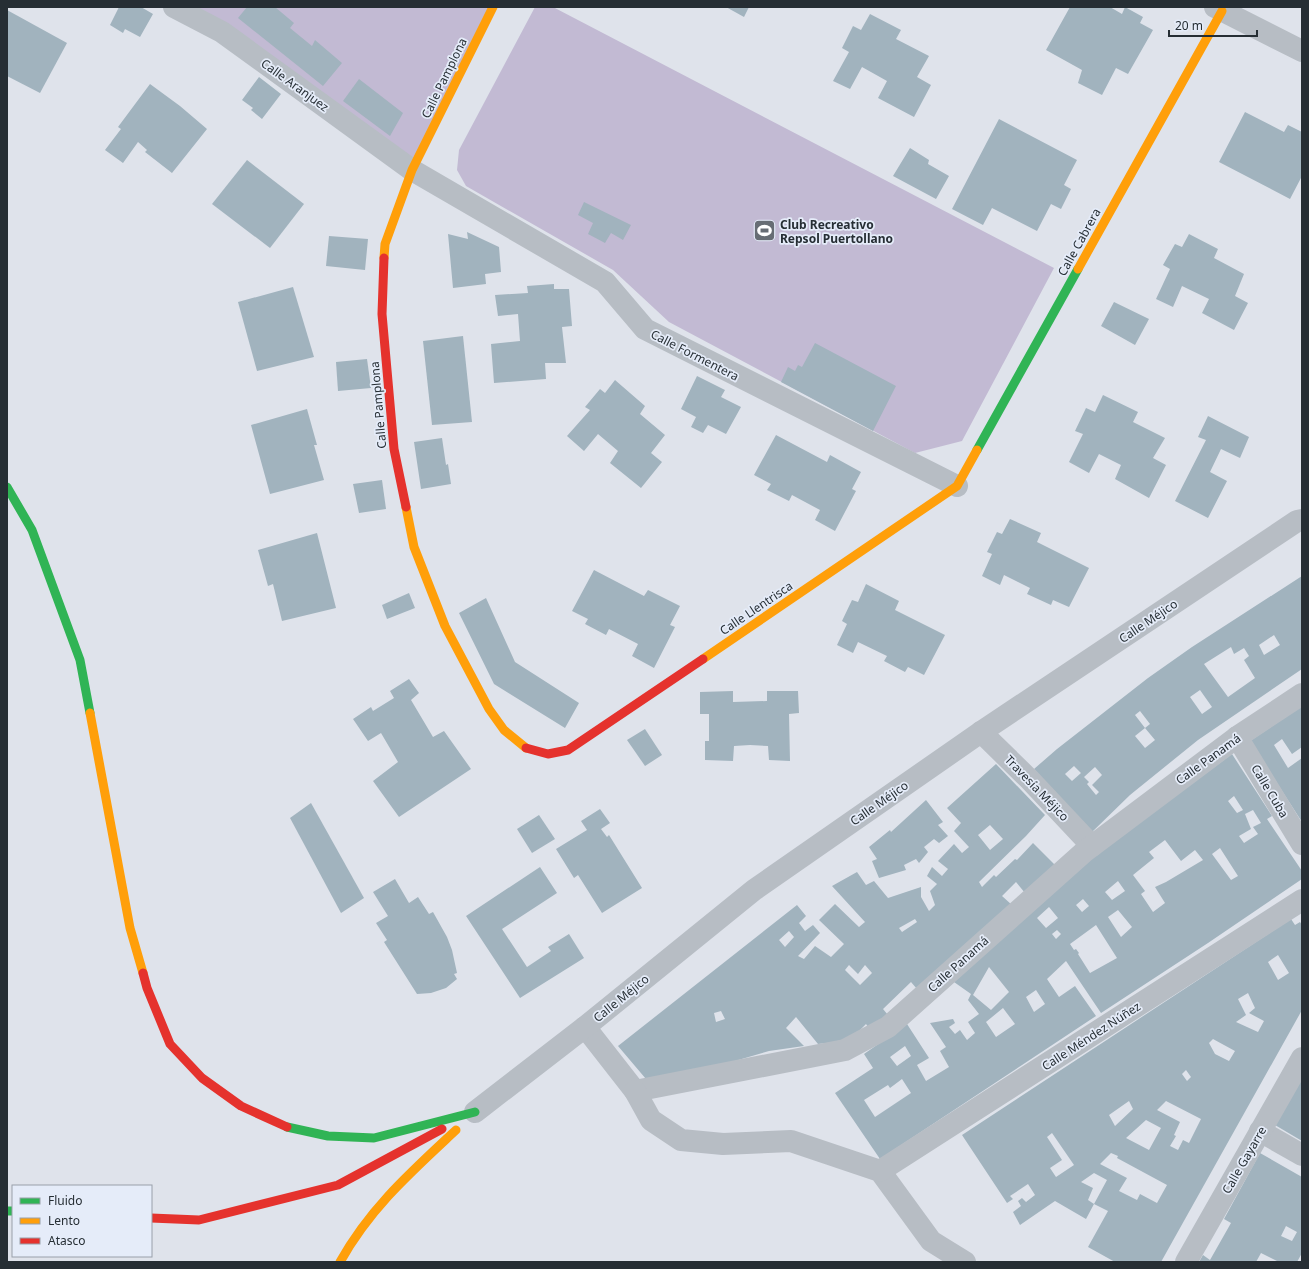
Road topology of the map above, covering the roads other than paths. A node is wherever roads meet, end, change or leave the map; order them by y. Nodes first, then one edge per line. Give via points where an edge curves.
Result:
1 (174, 7) edge
2 (493, 7) edge
3 (1219, 9) edge
4 (1302, 51) edge
5 (412, 170) junction
6 (957, 486) junction
7 (7, 487) edge
8 (1302, 520) edge
9 (1302, 694) edge
10 (981, 732) junction
11 (1237, 737) junction
12 (568, 750) joint
13 (1302, 844) edge
14 (1092, 846) junction
15 (1302, 900) edge
16 (585, 1027) junction
17 (1302, 1058) edge
18 (635, 1091) junction
19 (475, 1112) junction
20 (1260, 1132) junction
21 (1302, 1155) edge
22 (880, 1171) junction
23 (152, 1218) edge
24 (340, 1262) edge
25 (965, 1262) edge
26 (1186, 1262) edge

1 - 5 street, Calle Aranjuez via 222,32
2 - 5 street, Calle Pamplona
3 - 4 street
3 - 6 street, Calle Cabrera
5 - 6 street, Calle Formentera via 605,282 645,329
5 - 12 street, Calle Pamplona via 385,244 382,314 394,449 414,547 445,626 489,710 504,730 524,748 548,754
6 - 12 street, Calle Llentrisca
7 - 19 street via 32,530 80,660 130,928 146,988 170,1044 202,1078 241,1106 285,1126 328,1136 374,1138
8 - 10 street, Calle Méjico
9 - 11 street, Calle Panamá
10 - 14 street, Travesía Méjico
10 - 16 street, Calle Méjico via 754,890
11 - 13 street, Calle Cuba
11 - 14 street, Calle Panamá
14 - 18 street, Calle Panamá via 888,1027 845,1050
15 - 22 street, Calle Méndez Núñez
16 - 18 street
16 - 19 street, Calle Méjico
17 - 20 street, Calle Gayarre
18 - 22 street via 651,1120 680,1140 724,1144 791,1140
19 - 23 street via 338,1185 199,1220
19 - 24 street via 382,1201 346,1249
20 - 21 street
20 - 26 street, Calle Gayarre
22 - 25 street via 931,1242

